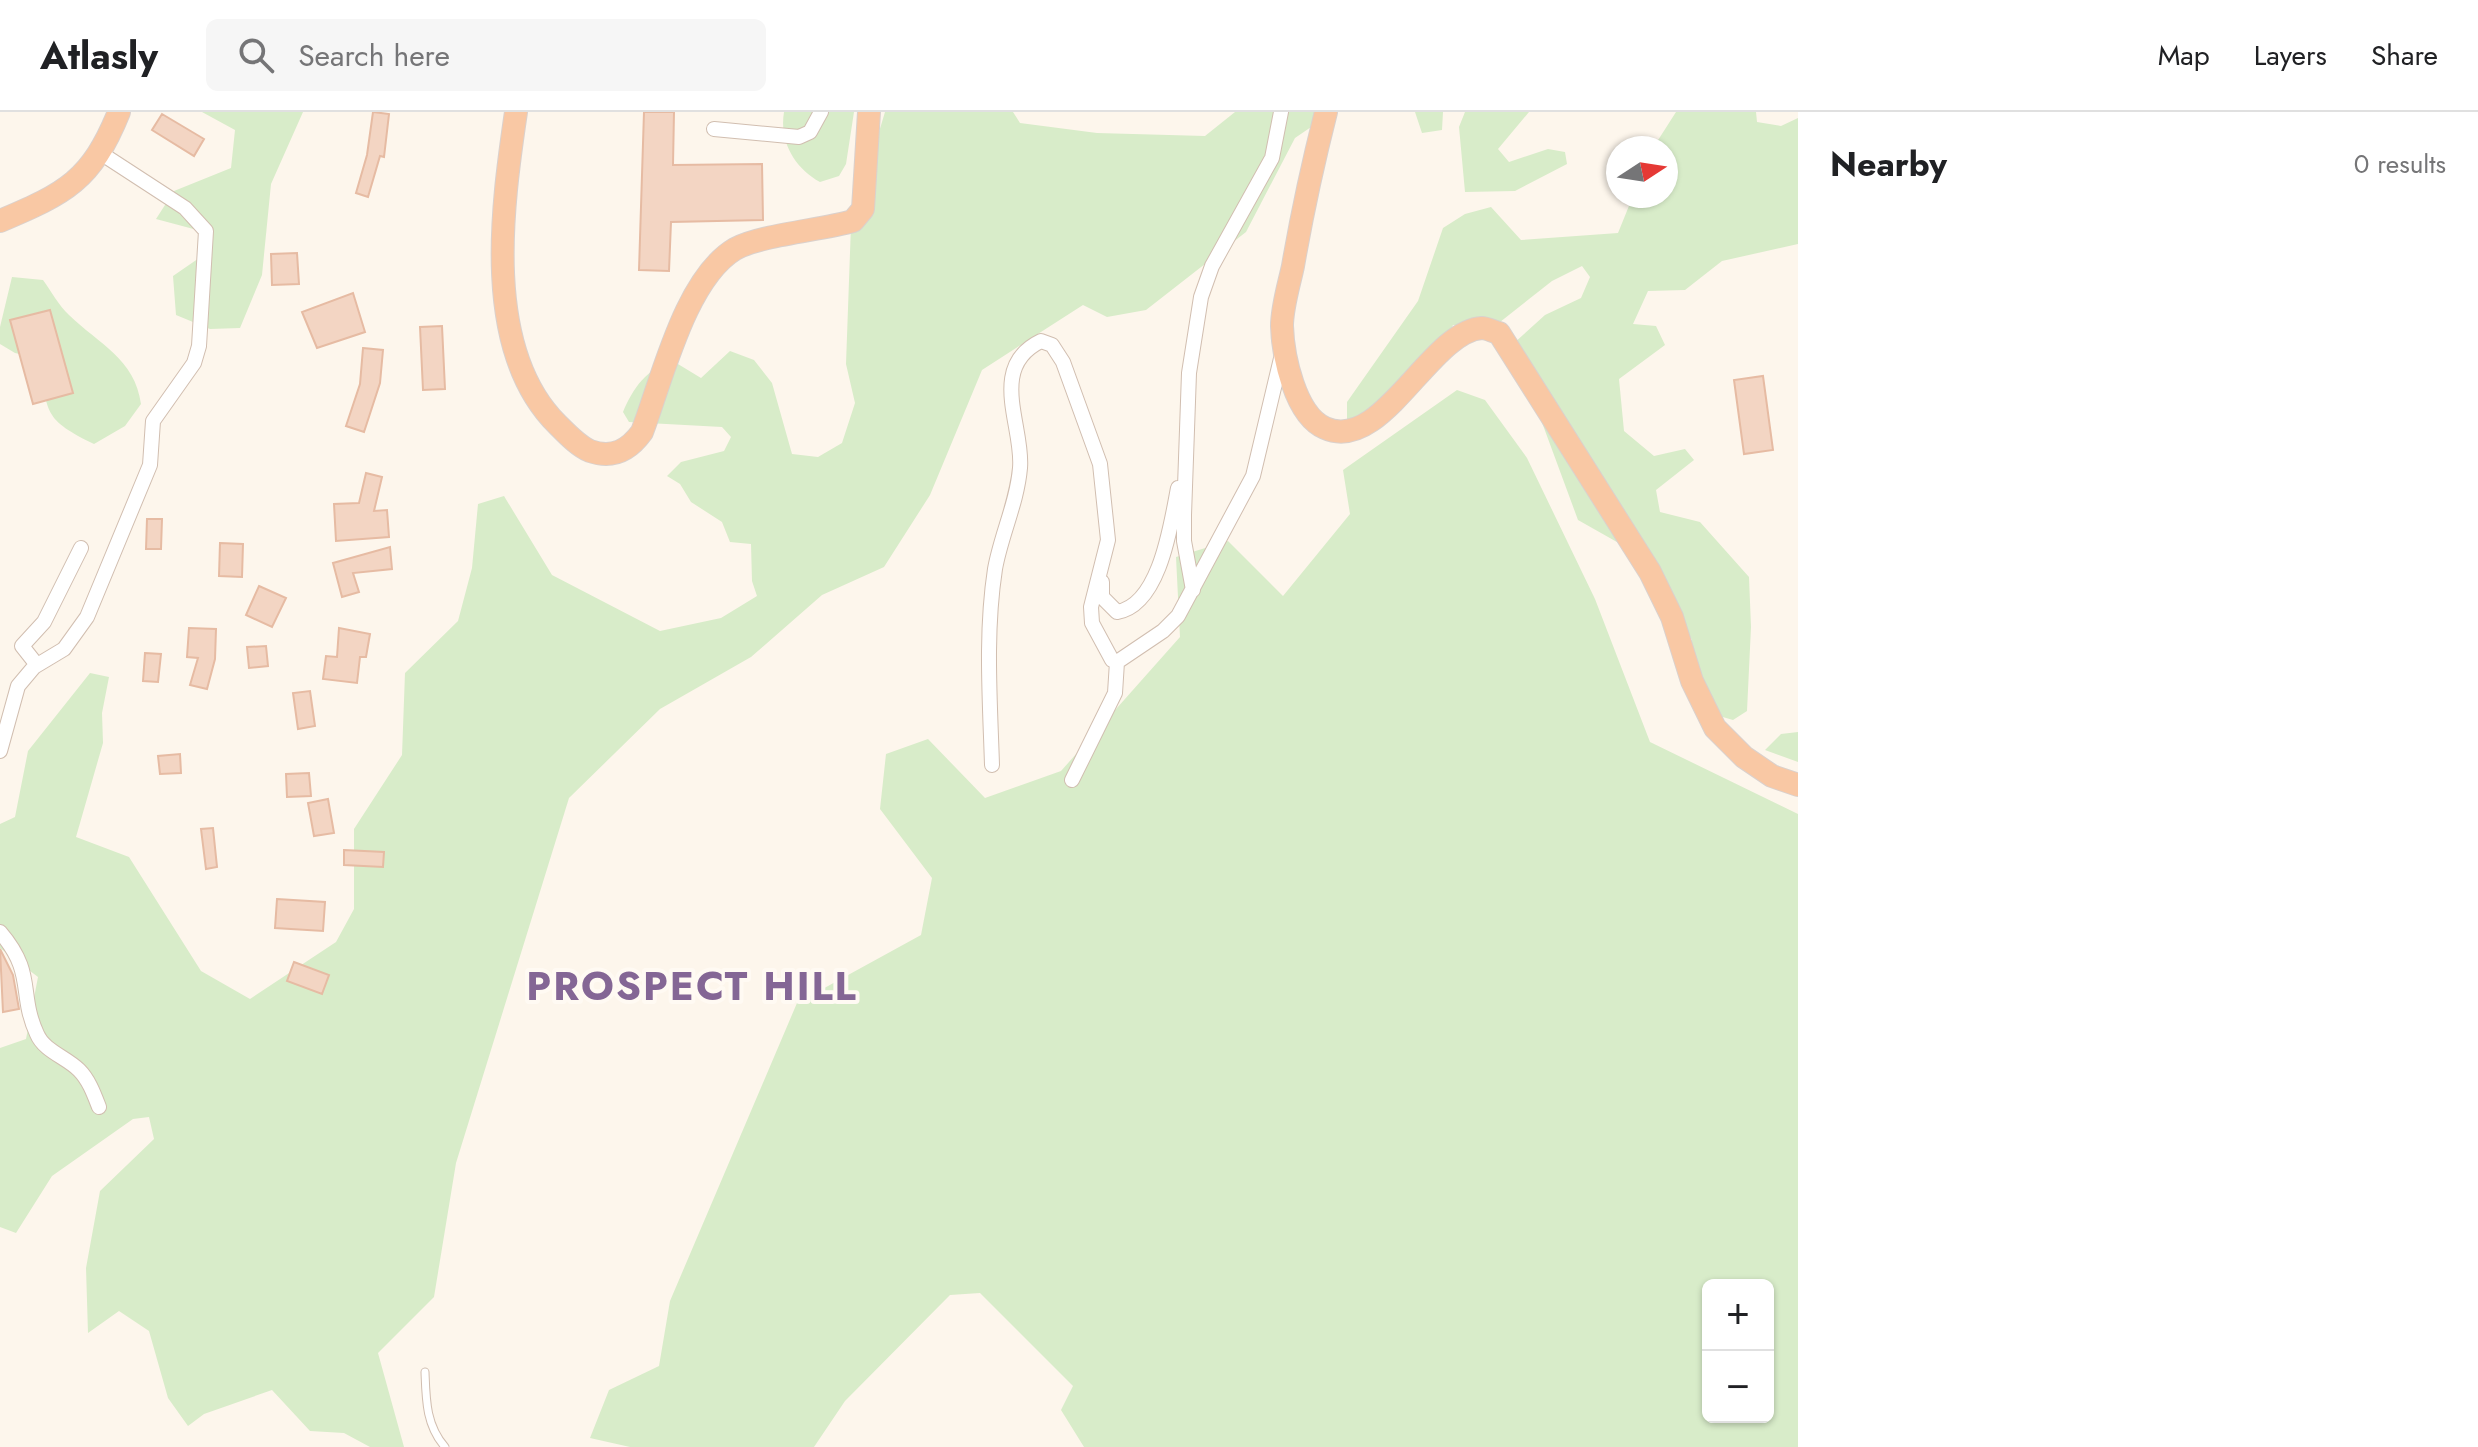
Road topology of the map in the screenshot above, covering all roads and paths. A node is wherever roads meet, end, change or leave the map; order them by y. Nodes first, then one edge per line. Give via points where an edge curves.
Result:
1 (119, 112) edge
2 (516, 112) edge
3 (821, 112) edge
4 (869, 112) edge
5 (1281, 112) edge
6 (1326, 112) edge
7 (714, 129) dead end
8 (99, 152) junction
9 (0, 221) edge
10 (1284, 342) junction
11 (1186, 449) junction
12 (81, 548) dead end
13 (1103, 563) junction
14 (1193, 590) junction
15 (1117, 662) junction
16 (37, 665) junction
17 (0, 751) edge
18 (992, 765) dead end
19 (1072, 780) dead end
20 (1798, 785) edge
21 (0, 932) edge
22 (99, 1107) dead end
23 (425, 1372) dead end
24 (445, 1447) edge

1 - 8 highway
2 - 4 highway via 501,217 513,343 525,382 541,409 589,450 613,455 632,447 642,432 687,313 714,266 736,248 853,221 863,209
3 - 7 street via 810,132 799,137
5 - 11 street via 1272,158 1212,266 1201,297 1189,373
6 - 10 highway via 1282,324
8 - 9 highway via 75,183
8 - 16 street via 185,208 206,231 199,346 194,363 153,421 150,465 87,617 64,649
10 - 14 street via 1253,476
10 - 20 highway via 1289,377 1308,412 1323,428 1338,432 1362,425 1395,404 1421,369 1464,334 1482,328 1499,333 1650,572 1715,728 1744,757
11 - 13 street via 1162,559 1134,606 1121,612 1108,607 1102,597
11 - 14 street via 1184,541
12 - 16 street via 44,622 22,644
13 - 15 street via 1092,623
13 - 18 street via 1108,540 1100,464 1063,362 1052,345 1041,341 1028,347 1017,365 1009,400 1020,463 994,582 989,637
14 - 15 street via 1163,631
15 - 19 street via 1115,693
16 - 17 street via 18,686
21 - 22 street via 25,973 37,1035 80,1071
23 - 24 lane via 429,1416

